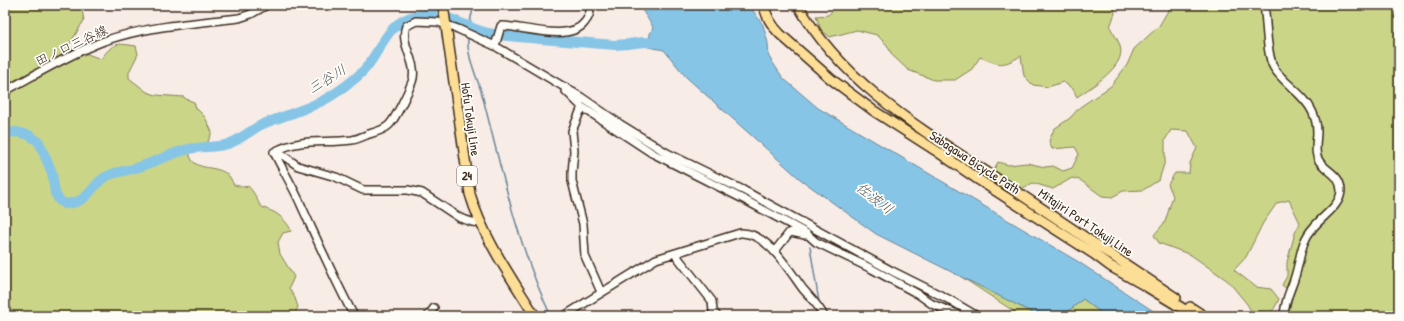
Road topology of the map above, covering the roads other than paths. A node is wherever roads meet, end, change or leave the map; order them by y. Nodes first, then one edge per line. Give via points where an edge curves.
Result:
1 (267, 5) edge
2 (590, 5) edge
3 (764, 5) edge
4 (798, 5) edge
5 (1264, 5) edge
6 (444, 16) edge
7 (497, 43) junction
8 (565, 87) junction
9 (5, 91) edge
10 (582, 107) junction
11 (274, 152) junction
12 (984, 171) junction
13 (979, 180) junction
14 (480, 223) junction
15 (810, 236) junction
16 (841, 243) junction
17 (775, 251) junction
18 (675, 254) junction
19 (1110, 266) junction
20 (1131, 270) junction
21 (1144, 285) junction
22 (929, 290) junction
23 (601, 292) junction
24 (434, 308) dead end
25 (948, 310) junction
26 (822, 313) edge
27 (354, 316) edge
28 (428, 316) edge
29 (535, 316) edge
30 (564, 316) edge
31 (717, 316) edge
32 (962, 316) edge
33 (977, 316) edge
34 (1195, 316) edge
35 (1204, 316) edge
36 (1284, 316) edge

1 - 9 street, 田ノ口三谷線 via 239,18 144,30 102,42
2 - 7 street via 588,18 576,30 556,32 501,26
3 - 13 main road, Sabagawa Bicycle Path via 772,27 831,79 874,112
4 - 12 main road, Mitajiri Port Tokuji Line via 816,34 866,88
5 - 36 street via 1273,66 1312,111 1317,132 1317,158 1338,180 1341,190 1332,210 1306,236 1296,273 1288,291
6 - 7 street via 458,29
6 - 11 street via 434,21 416,21 406,26 403,33 414,77 388,126 353,140 295,143
6 - 14 main road, Hofu Tokuji Line / 24 via 470,194
7 - 8 street
8 - 10 street via 569,95
8 - 16 street via 666,153 743,190
10 - 15 street via 652,153
10 - 23 street via 572,131 572,181 583,224 585,256
11 - 14 street via 298,166 336,177 363,190 408,190 422,193 460,218
11 - 27 street
12 - 13 street
12 - 20 main road, Mitajiri Port Tokuji Line
13 - 19 main road, Sabagawa Bicycle Path
14 - 29 main road, Hofu Tokuji Line / 24
15 - 16 street via 839,245
15 - 17 street via 791,232
15 - 25 street via 816,242
16 - 22 street
17 - 18 street via 757,238 740,233
17 - 26 street
18 - 23 street via 656,259
18 - 31 street via 712,300
19 - 20 street
19 - 21 main road, Sabagawa Bicycle Path
20 - 21 street
20 - 35 main road, Mitajiri Port Tokuji Line
21 - 34 main road, Sabagawa Bicycle Path
22 - 25 street via 930,294
22 - 33 street
23 - 30 street
24 - 28 street
25 - 32 street

